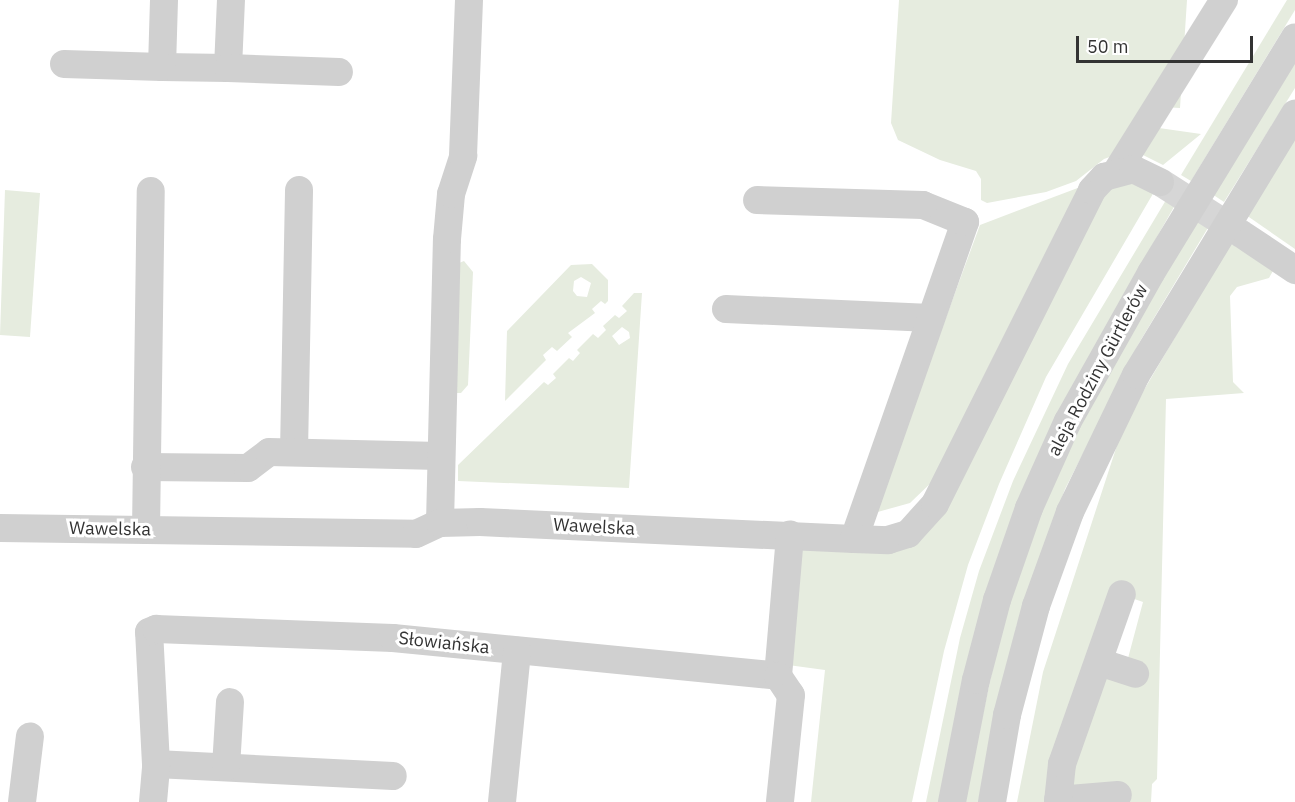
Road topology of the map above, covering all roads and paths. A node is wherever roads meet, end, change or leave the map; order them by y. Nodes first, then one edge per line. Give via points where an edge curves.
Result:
1 (164, 0) edge
2 (231, 0) edge
3 (469, 0) edge
4 (1224, 0) edge
5 (1295, 37) edge
6 (64, 64) dead end
7 (162, 67) junction
8 (228, 68) junction
9 (339, 72) dead end
10 (1295, 113) edge
11 (1117, 171) junction
12 (1160, 182) tunnel mouth
13 (299, 190) dead end
14 (151, 191) dead end
15 (757, 200) dead end
16 (1243, 235) tunnel mouth
17 (1295, 270) edge
18 (726, 309) dead end
19 (931, 318) junction
20 (294, 452) junction
21 (440, 456) junction
22 (145, 467) junction
23 (440, 523) junction
24 (0, 528) edge
25 (146, 530) junction
26 (790, 535) junction
27 (854, 539) junction
28 (1122, 594) dead end
29 (517, 651) junction
30 (1099, 662) junction
31 (1136, 674) dead end
32 (778, 676) junction
33 (230, 702) dead end
34 (30, 736) dead end
35 (156, 764) junction
36 (226, 767) junction
37 (393, 776) dead end
38 (1118, 795) dead end
39 (1058, 801) edge
40 (22, 802) edge
41 (153, 802) edge
42 (502, 802) edge
43 (780, 802) edge
44 (952, 802) edge
45 (992, 802) edge

1 - 7 street
2 - 8 street
3 - 21 street via 463,156 451,194 447,239
4 - 11 street
5 - 44 street, aleja Rodziny Gürtlerów via 1150,273 1063,432 1029,508 997,600 976,680
6 - 7 street
7 - 8 street
8 - 9 street
10 - 45 street, aleja Rodziny Gürtlerów via 1136,375 1070,512 1036,606 1007,714
11 - 12 street via 1133,169
11 - 27 street, Wawelska via 1104,177 1092,190 930,512 908,534 888,540
13 - 20 street
14 - 22 street
15 - 19 street via 923,205 966,222
16 - 17 street
18 - 19 street
19 - 27 street
20 - 21 street
20 - 22 street via 269,452 249,468
21 - 23 street
22 - 25 street
23 - 25 street, Wawelska via 416,534
23 - 26 street, Wawelska
24 - 25 street, Wawelska
26 - 27 street, Wawelska
26 - 32 street
28 - 30 street
29 - 32 street, Słowiańska
29 - 35 street, Słowiańska via 393,638 156,629 149,632
29 - 42 street
30 - 31 street
30 - 39 street via 1062,764
32 - 43 street via 791,695
33 - 36 street
34 - 40 street
35 - 36 street
35 - 41 street, Słowiańska
36 - 37 street
38 - 39 street

